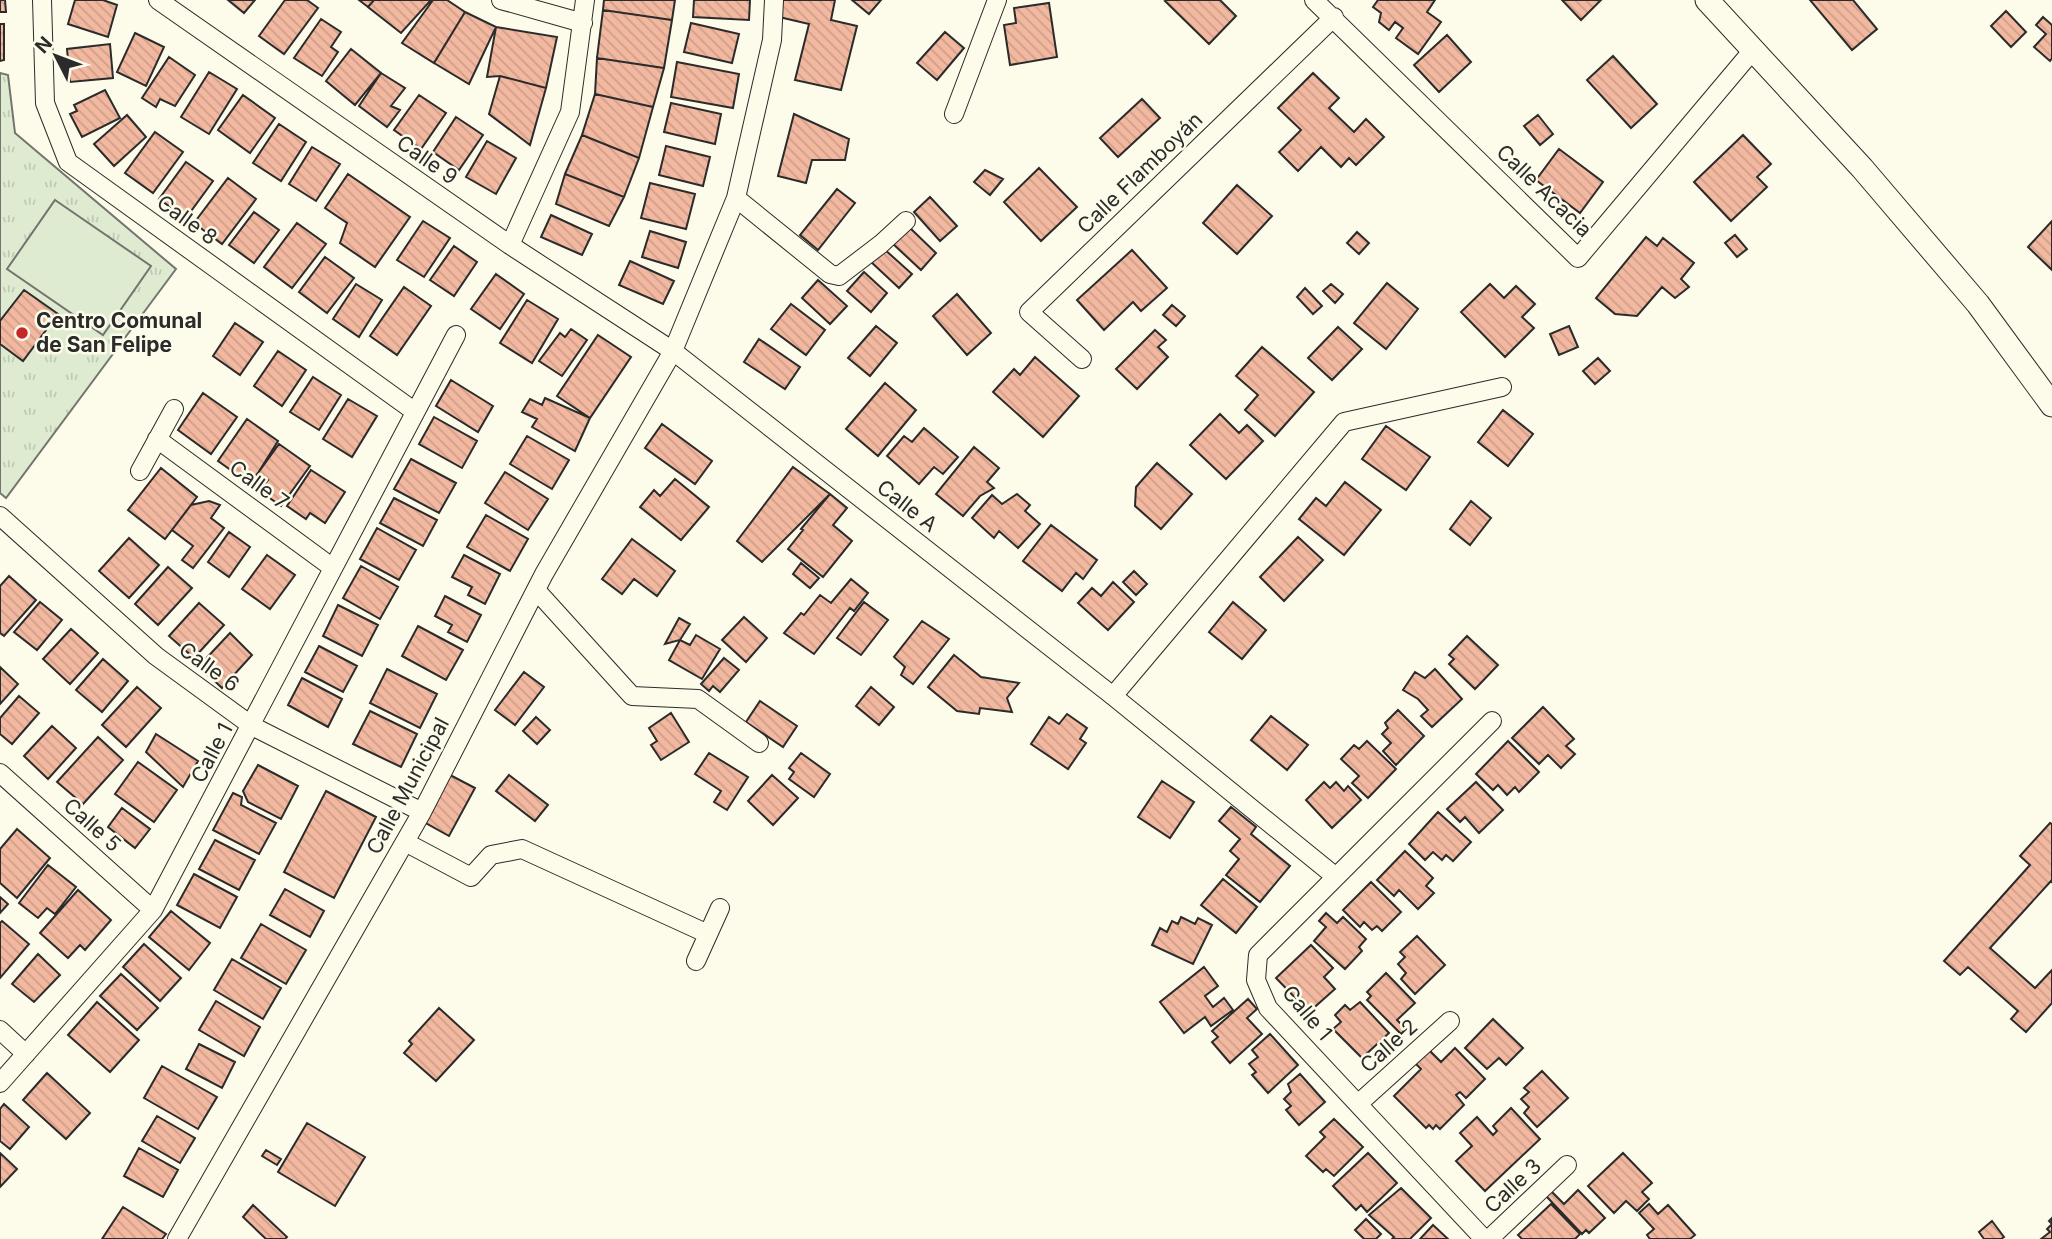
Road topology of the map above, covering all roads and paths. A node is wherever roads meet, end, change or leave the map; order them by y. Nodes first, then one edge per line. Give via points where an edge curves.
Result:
1 (42, 0) edge
2 (159, 0) edge
3 (501, 0) edge
4 (585, 0) edge
5 (775, 0) edge
6 (997, 0) edge
7 (1314, 0) edge
8 (1707, 0) edge
9 (1334, 17) junction
10 (583, 23) junction
11 (1753, 50) junction
12 (954, 114) dead end
13 (736, 198) junction
14 (906, 221) dead end
15 (510, 245) junction
16 (456, 335) dead end
17 (673, 351) junction
18 (1082, 359) dead end
19 (1502, 387) dead end
20 (2052, 405) edge
21 (174, 409) dead end
22 (414, 411) junction
23 (157, 439) junction
24 (140, 471) dead end
25 (0, 516) edge
26 (333, 568) junction
27 (536, 590) junction
28 (1113, 696) junction
29 (1492, 721) dead end
30 (252, 726) junction
31 (759, 743) dead end
32 (0, 773) edge
33 (422, 812) junction
34 (405, 842) junction
35 (1336, 877) junction
36 (720, 908) dead end
37 (153, 910) junction
38 (708, 934) junction
39 (696, 961) dead end
40 (1450, 1021) dead end
41 (0, 1030) edge
42 (26, 1054) junction
43 (0, 1083) edge
44 (1358, 1104) junction
45 (1567, 1165) dead end
46 (177, 1239) edge
47 (1487, 1239) edge

1 - 22 street, Calle 8 via 45,103 68,162
2 - 15 street, Calle 9
3 - 10 street
4 - 10 street
5 - 13 street, Calle Municipal via 772,40
6 - 12 street
7 - 9 street, Calle Acacia
8 - 11 street
9 - 11 street, Calle Acacia via 1578,258
9 - 18 street, Calle Flamboyán via 1029,312
10 - 15 street via 570,112
11 - 20 street via 1978,304
13 - 14 street via 830,274 839,276
13 - 17 street, Calle Municipal
15 - 17 street, Calle 9
16 - 22 street, Calle 1
17 - 27 street, Calle Municipal
17 - 28 street, Calle A
19 - 28 street via 1344,422
21 - 23 street
22 - 26 street, Calle 1
23 - 24 street
23 - 26 street, Calle 7
25 - 30 street, Calle 6 via 156,656
26 - 30 street, Calle 1
27 - 31 street via 632,696 698,699
27 - 33 street, Calle Municipal
28 - 35 street, Calle A
29 - 35 street, Calle 1
30 - 33 street, Calle 6
30 - 37 street, Calle 1
32 - 37 street, Calle 5
33 - 34 street, Calle Municipal
34 - 38 street via 471,877 491,855 522,849
34 - 46 street, Calle Municipal
35 - 44 street, Calle 1 via 1258,955 1256,980 1268,1008
36 - 38 street
37 - 42 street, Calle 1
38 - 39 street
40 - 44 street, Calle 2
41 - 42 street
42 - 43 street, Calle 1
44 - 47 street, Calle 1
45 - 47 street, Calle 3

